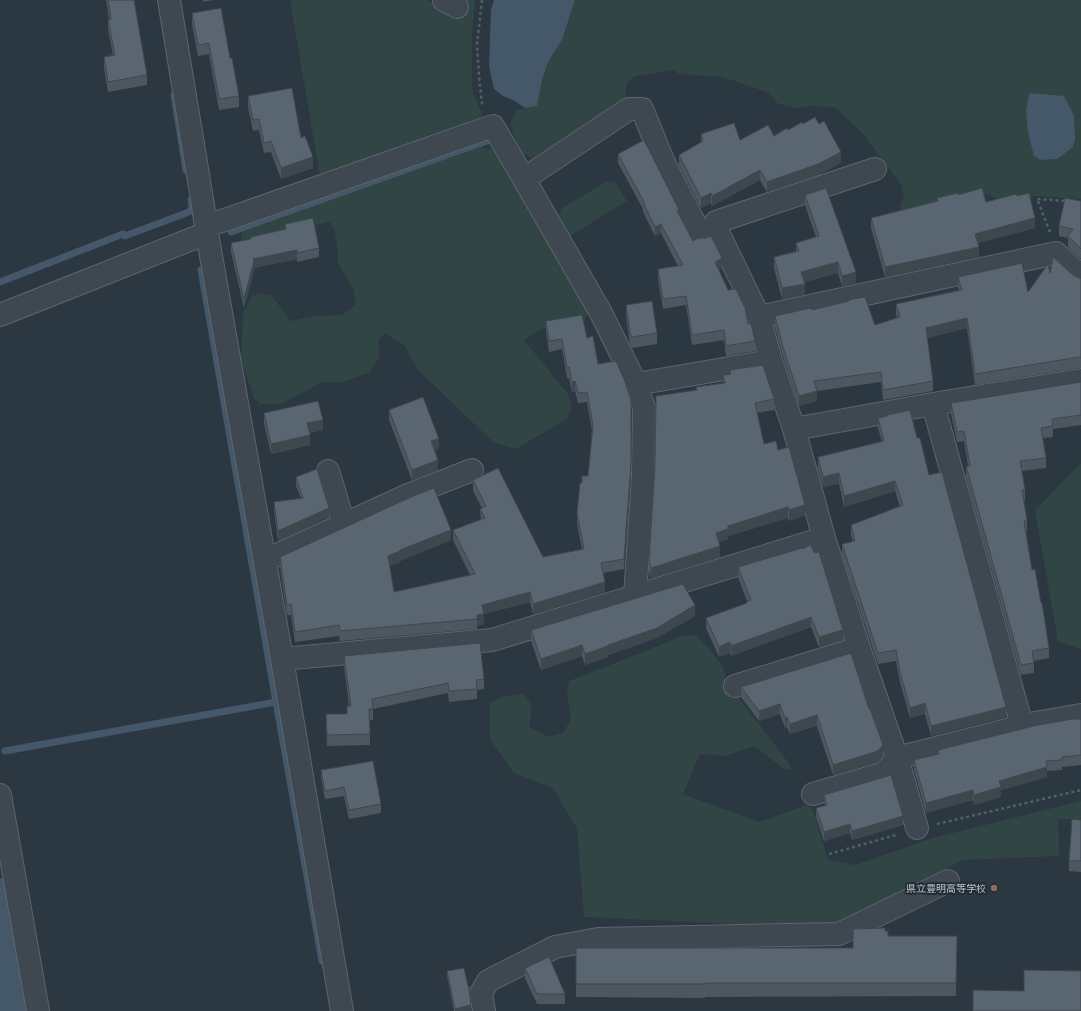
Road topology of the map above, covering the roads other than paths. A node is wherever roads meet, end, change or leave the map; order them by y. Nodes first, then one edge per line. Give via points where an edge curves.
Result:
1 (169, 0) edge
2 (874, 169) dead end
3 (524, 179) junction
4 (206, 229) junction
5 (717, 230) junction
6 (1081, 276) edge
7 (0, 315) edge
8 (759, 317) junction
9 (771, 361) junction
10 (1081, 380) edge
11 (636, 384) junction
12 (933, 404) junction
13 (794, 429) junction
14 (472, 470) dead end
15 (328, 471) dead end
16 (344, 524) junction
17 (824, 538) junction
18 (264, 559) junction
19 (635, 597) junction
20 (859, 648) junction
21 (282, 659) junction
22 (735, 686) dead end
23 (1081, 715) edge
24 (1022, 726) junction
25 (897, 758) junction
26 (813, 794) dead end
27 (0, 795) edge
28 (917, 828) road end
29 (948, 881) dead end
30 (38, 1011) edge
31 (342, 1011) edge
32 (484, 1011) edge

1 - 4 street
2 - 5 street via 716,222
3 - 4 street via 493,126 229,218
3 - 5 street via 629,109 642,109 664,164 701,236
3 - 11 street via 602,313
4 - 7 street
4 - 18 street
5 - 8 street
6 - 8 street via 1056,253
8 - 9 street
9 - 11 street
9 - 13 street
10 - 12 street
11 - 19 street via 644,408 643,475
12 - 13 street
12 - 24 street
13 - 17 street
14 - 16 street
15 - 16 street
16 - 18 street
17 - 19 street
17 - 20 street
18 - 21 street
19 - 21 street via 492,640
20 - 22 street
20 - 25 street
21 - 31 street
23 - 24 street
24 - 25 street
25 - 26 street via 885,773
25 - 28 street
27 - 30 street
29 - 32 street via 839,934 598,939 555,947 488,982 481,993

